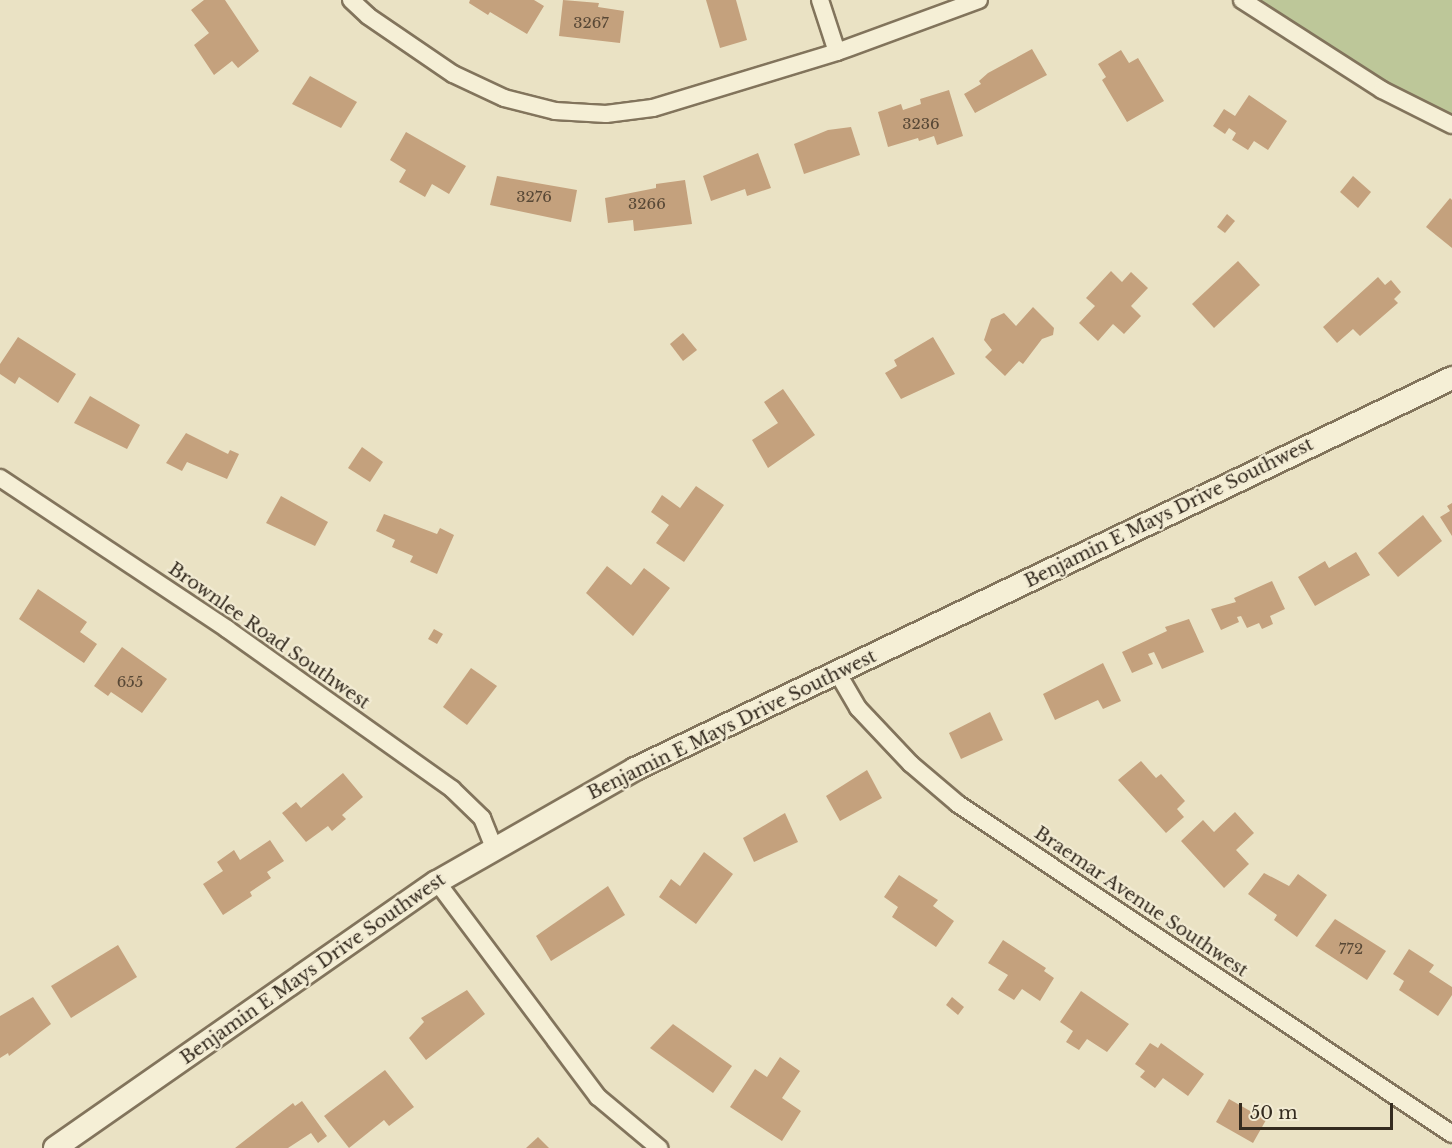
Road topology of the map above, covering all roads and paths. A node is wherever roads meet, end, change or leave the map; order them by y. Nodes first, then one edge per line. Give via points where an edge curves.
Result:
1 (351, 0) edge
2 (820, 0) edge
3 (979, 0) edge
4 (1242, 0) edge
5 (837, 52) junction
6 (1452, 125) edge
7 (1452, 378) edge
8 (0, 478) edge
9 (837, 672) junction
10 (494, 848) junction
11 (437, 882) junction
12 (1452, 1134) edge
13 (55, 1148) edge
14 (659, 1148) edge

1 - 5 street via 453,74 504,98 555,111 606,114 653,108
2 - 5 street
3 - 5 street
4 - 6 street via 1383,90
7 - 9 street, Benjamin E Mays Drive Southwest
8 - 10 street, Brownlee Road Southwest via 227,629 452,789 482,818
9 - 10 street, Benjamin E Mays Drive Southwest via 635,769
9 - 12 street, Braemar Avenue Southwest via 858,708 911,764 958,804
10 - 11 street, Benjamin E Mays Drive Southwest
11 - 13 street, Benjamin E Mays Drive Southwest
11 - 14 street via 598,1097

